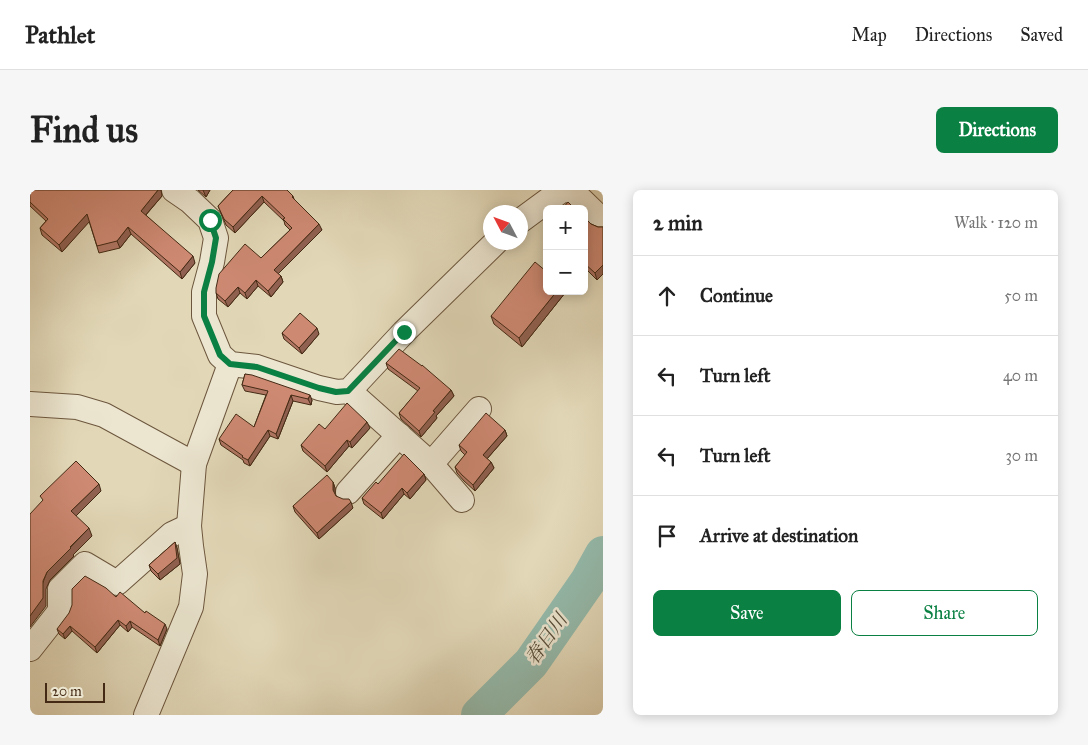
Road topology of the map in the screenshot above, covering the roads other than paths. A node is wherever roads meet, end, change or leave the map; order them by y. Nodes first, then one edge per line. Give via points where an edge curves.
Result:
1 (174, 190) edge
2 (562, 190) edge
3 (571, 190) edge
4 (528, 215) edge
5 (603, 221) edge
6 (488, 250) edge
7 (230, 364) junction
8 (348, 391) junction
9 (30, 404) edge
10 (479, 409) dead end
11 (398, 435) junction
12 (194, 464) junction
13 (432, 464) junction
14 (348, 492) dead end
15 (462, 500) dead end
16 (189, 526) junction
17 (30, 649) edge
18 (146, 715) edge

1 - 7 street via 210,220 216,238 204,292 204,316 220,355
2 - 4 street
3 - 5 street
6 - 8 street
7 - 8 street via 257,367 336,392
7 - 12 street
8 - 11 street
9 - 12 street via 77,406 104,416
10 - 13 street
11 - 13 street
11 - 14 street
12 - 16 street
13 - 15 street
16 - 17 street via 172,534 117,583 85,564 60,589 60,611
16 - 18 street via 195,574 191,607

